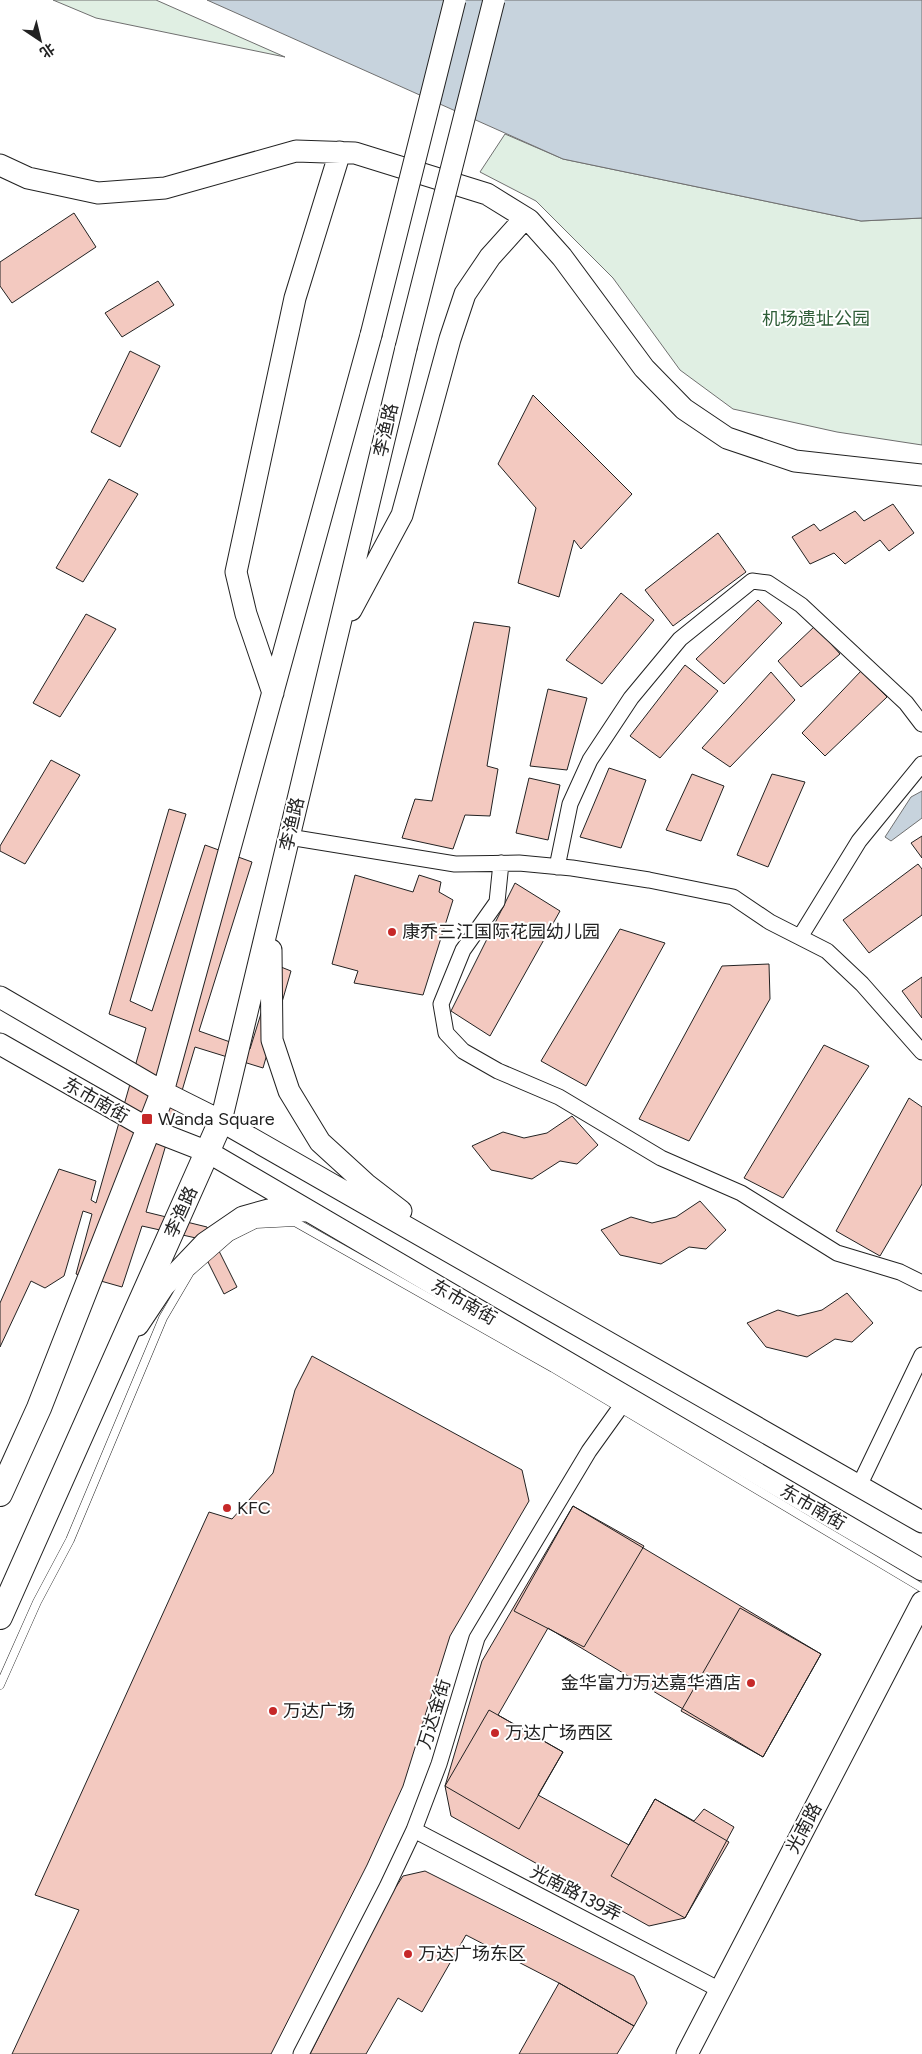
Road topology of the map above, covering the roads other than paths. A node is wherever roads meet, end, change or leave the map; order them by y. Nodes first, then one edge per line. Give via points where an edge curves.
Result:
1 (455, 0) edge
2 (494, 0) edge
3 (340, 152) junction
4 (0, 165) edge
5 (525, 218) junction
6 (922, 475) edge
7 (338, 634) junction
8 (273, 693) junction
9 (922, 724) edge
10 (922, 764) edge
11 (289, 837) junction
12 (501, 864) junction
13 (557, 867) junction
14 (272, 911) junction
15 (800, 937) junction
16 (0, 997) edge
17 (0, 1044) edge
18 (922, 1052) edge
19 (163, 1092) junction
20 (221, 1121) junction
21 (149, 1129) junction
22 (208, 1152) junction
23 (308, 1211) junction
24 (458, 1256) junction
25 (922, 1283) edge
26 (922, 1355) edge
27 (116, 1358) junction
28 (623, 1403) junction
29 (859, 1486) junction
30 (0, 1494) edge
31 (922, 1522) edge
32 (922, 1570) edge
33 (922, 1588) edge
34 (922, 1602) edge
35 (0, 1617) edge
36 (0, 1685) edge
37 (414, 1830) junction
38 (720, 1990) junction
39 (301, 2054) edge
40 (687, 2054) edge

1 - 8 main road, bridge via 371,335
2 - 7 main road, 李渔路, bridge
3 - 4 main road via 296,151 165,188 98,193 28,178
3 - 5 main road via 355,153 487,194
3 - 8 main road via 295,298 236,572 246,614
5 - 6 main road via 562,257 644,368 684,409 727,438 796,461
5 - 7 main road via 490,258 465,294 402,515
7 - 11 main road, 李渔路
8 - 19 main road
9 - 13 street via 906,703 801,605 768,583 752,581 680,639 631,698 590,760 570,804
10 - 15 street via 859,841
11 - 12 street via 455,864
11 - 14 main road, 李渔路
12 - 13 street
12 - 25 street via 497,902 463,950 441,1004 446,1033 462,1051 559,1098 661,1158 741,1193 837,1253 900,1272
13 - 15 street via 649,880 733,897
14 - 20 main road, 李渔路
14 - 24 main road via 272,1040 289,1090 320,1142 366,1184
15 - 18 street via 827,950
16 - 19 main road, 东市南街
17 - 21 main road, 东市南街
19 - 20 main road, 东市南街
19 - 21 main road
20 - 22 main road, 李渔路
20 - 24 main road, 东市南街
21 - 22 main road, 东市南街
21 - 30 main road via 39,1408
22 - 23 main road, 东市南街
22 - 27 main road, 李渔路
23 - 27 main road via 268,1210 243,1217 205,1243 164,1286
23 - 28 main road, 东市南街
24 - 29 main road, 东市南街
26 - 29 street
27 - 35 main road, 李渔路
28 - 32 main road, 东市南街
28 - 33 lane
28 - 36 lane via 295,1222 256,1224 230,1237 190,1272 163,1318 70,1540 37,1602
28 - 37 street, 万达金街 via 589,1452 476,1638 438,1764
29 - 31 main road, 东市南街
34 - 38 main road, 光南路
37 - 38 street, 光南路139弄
37 - 39 street, 万达金街
38 - 40 main road, 光南路

